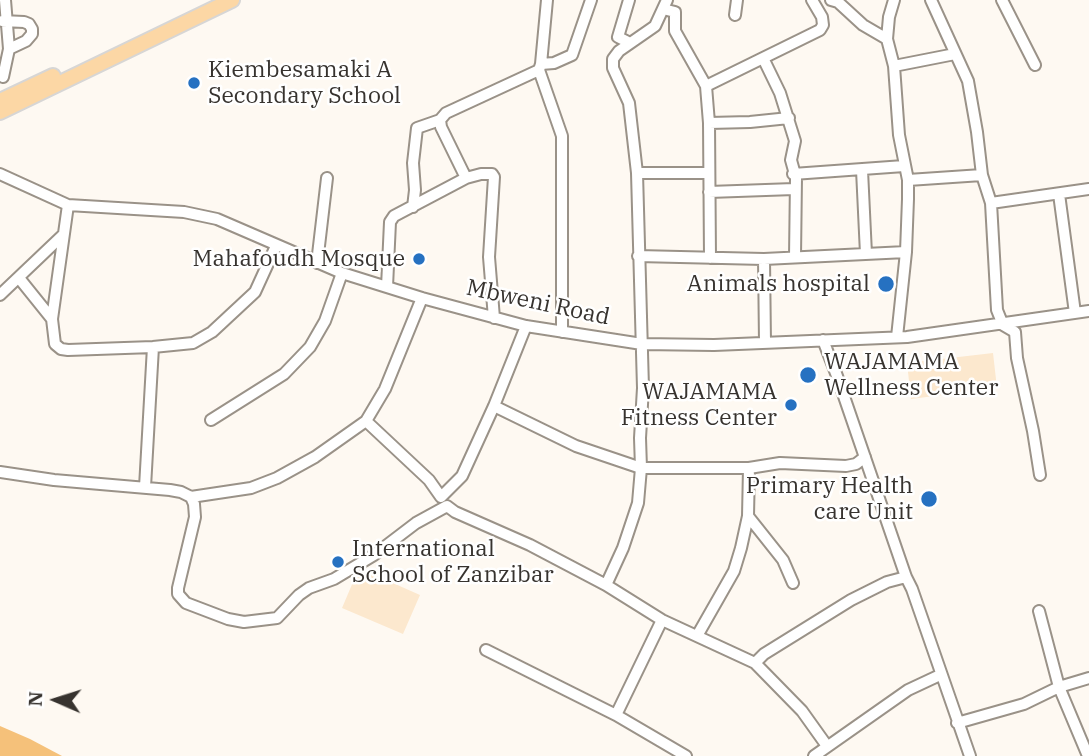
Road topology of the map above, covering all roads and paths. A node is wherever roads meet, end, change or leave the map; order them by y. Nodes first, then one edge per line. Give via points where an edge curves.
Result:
1 (5, 0) edge
2 (212, 0) edge
3 (232, 0) edge
4 (547, 0) edge
5 (591, 0) edge
6 (629, 0) edge
7 (737, 0) edge
8 (812, 0) edge
9 (894, 0) edge
10 (931, 0) edge
11 (1002, 0) edge
12 (836, 1) edge
13 (665, 4) edge
14 (735, 15) dead end
15 (4, 21) edge
16 (887, 39) junction
17 (630, 43) junction
18 (9, 49) junction
19 (955, 54) junction
20 (763, 58) junction
21 (1035, 65) dead end
22 (894, 66) junction
23 (540, 67) junction
24 (2, 74) edge
25 (706, 86) junction
26 (5, 104) edge
27 (789, 118) junction
28 (440, 120) junction
29 (709, 122) junction
30 (904, 166) junction
31 (862, 170) junction
32 (637, 173) junction
33 (709, 173) junction
34 (0, 174) edge
35 (793, 174) junction
36 (982, 175) junction
37 (327, 178) dead end
38 (466, 178) junction
39 (908, 180) junction
40 (794, 189) junction
41 (1089, 189) edge
42 (709, 192) junction
43 (1059, 194) junction
44 (991, 203) junction
45 (68, 205) junction
46 (413, 207) junction
47 (64, 234) junction
48 (276, 246) junction
49 (906, 252) junction
50 (866, 254) junction
51 (638, 256) junction
52 (795, 257) junction
53 (710, 258) junction
54 (764, 259) junction
55 (317, 263) junction
56 (342, 273) junction
57 (19, 278) junction
58 (387, 287) junction
59 (0, 295) edge
60 (422, 298) junction
61 (1089, 311) edge
62 (1075, 313) junction
63 (52, 318) junction
64 (494, 318) junction
65 (1003, 325) junction
66 (526, 326) junction
67 (562, 332) junction
68 (897, 337) junction
69 (822, 340) junction
70 (765, 343) junction
71 (642, 344) junction
72 (153, 347) junction
73 (494, 406) junction
74 (211, 420) dead end
75 (366, 421) junction
76 (865, 457) junction
77 (641, 468) junction
78 (749, 468) junction
79 (0, 472) edge
80 (1040, 475) dead end
81 (145, 487) junction
82 (191, 497) junction
83 (444, 501) junction
84 (748, 516) junction
85 (906, 576) junction
86 (793, 583) dead end
87 (606, 585) junction
88 (1039, 611) dead end
89 (662, 620) junction
90 (697, 636) junction
91 (486, 650) dead end
92 (755, 663) junction
93 (940, 675) junction
94 (1089, 678) edge
95 (1059, 687) junction
96 (616, 715) junction
97 (957, 723) junction
98 (827, 746) junction
99 (686, 756) edge
100 (814, 756) edge
101 (970, 756) edge
102 (1088, 756) edge

1 - 15 street
2 - 26 main road
3 - 26 main road
4 - 23 street
5 - 23 street via 572,55
6 - 17 street via 618,37
7 - 14 street
8 - 20 street via 822,18 820,30
9 - 16 street
10 - 19 street
11 - 21 street
12 - 16 street
13 - 17 street via 655,26
13 - 25 street via 675,12 675,31
15 - 18 street
15 - 18 street via 26,23 32,29 26,41
16 - 22 street
17 - 32 street via 613,59 613,68 629,103
18 - 24 street
19 - 22 street
19 - 36 street via 968,81
20 - 25 street
20 - 27 street
22 - 30 street
23 - 28 street
23 - 67 street via 562,136
24 - 26 street
25 - 29 street
27 - 29 street
27 - 35 street via 795,141
28 - 38 street
28 - 46 street via 419,126 415,132
29 - 33 street
30 - 31 street
30 - 39 street
31 - 35 street
31 - 50 street
32 - 33 street
32 - 51 street
33 - 42 street
34 - 45 street, Mbweni Road
35 - 40 street
36 - 39 street
36 - 44 street
37 - 55 street
38 - 46 street
38 - 64 street via 494,177 489,257
39 - 49 street
40 - 42 street
40 - 52 street
41 - 43 street
42 - 53 street
43 - 44 street
43 - 62 street
44 - 65 street via 997,310
45 - 47 street
45 - 48 street, Mbweni Road via 184,212 217,219
46 - 58 street via 390,222
47 - 57 street
47 - 63 street
48 - 55 street, Mbweni Road
48 - 72 street via 255,292 212,332 193,343
49 - 50 street
49 - 68 street
50 - 52 street
51 - 53 street
51 - 71 street
52 - 54 street
53 - 54 street
54 - 70 street
55 - 56 street, Mbweni Road
56 - 58 street, Mbweni Road
56 - 74 street via 310,347 284,374
57 - 59 street
57 - 63 street
58 - 60 street, Mbweni Road
60 - 64 street, Mbweni Road
60 - 75 street via 385,389
61 - 62 street, Mbweni Road
62 - 65 street, Mbweni Road
63 - 72 street via 55,344 61,349
64 - 66 street, Mbweni Road
65 - 68 street, Mbweni Road
65 - 80 street via 1015,332
66 - 67 street, Mbweni Road
66 - 73 street
67 - 71 street, Mbweni Road
68 - 69 street, Mbweni Road
69 - 70 street, Mbweni Road
69 - 76 street
70 - 71 street, Mbweni Road
71 - 77 street
72 - 81 street
73 - 77 street via 576,446
73 - 83 street via 462,476
75 - 82 street via 277,478 251,488
75 - 83 street via 429,480
76 - 78 street via 846,466 780,463
76 - 85 street
77 - 78 street
77 - 87 street via 638,503
78 - 84 street
79 - 81 street
81 - 82 street
82 - 83 street via 195,517 178,594 186,603 244,622 277,618 299,595 374,555
83 - 87 street via 455,512
84 - 86 street via 783,560
84 - 90 street via 734,571
85 - 92 street via 851,600
85 - 93 street
87 - 89 street
88 - 95 street
89 - 90 street
89 - 96 street
90 - 92 street
91 - 96 street
92 - 98 street via 802,711
93 - 97 street
93 - 98 street via 908,690
94 - 95 street
95 - 97 street via 1024,704
95 - 102 street
96 - 99 street
97 - 101 street
98 - 100 street

